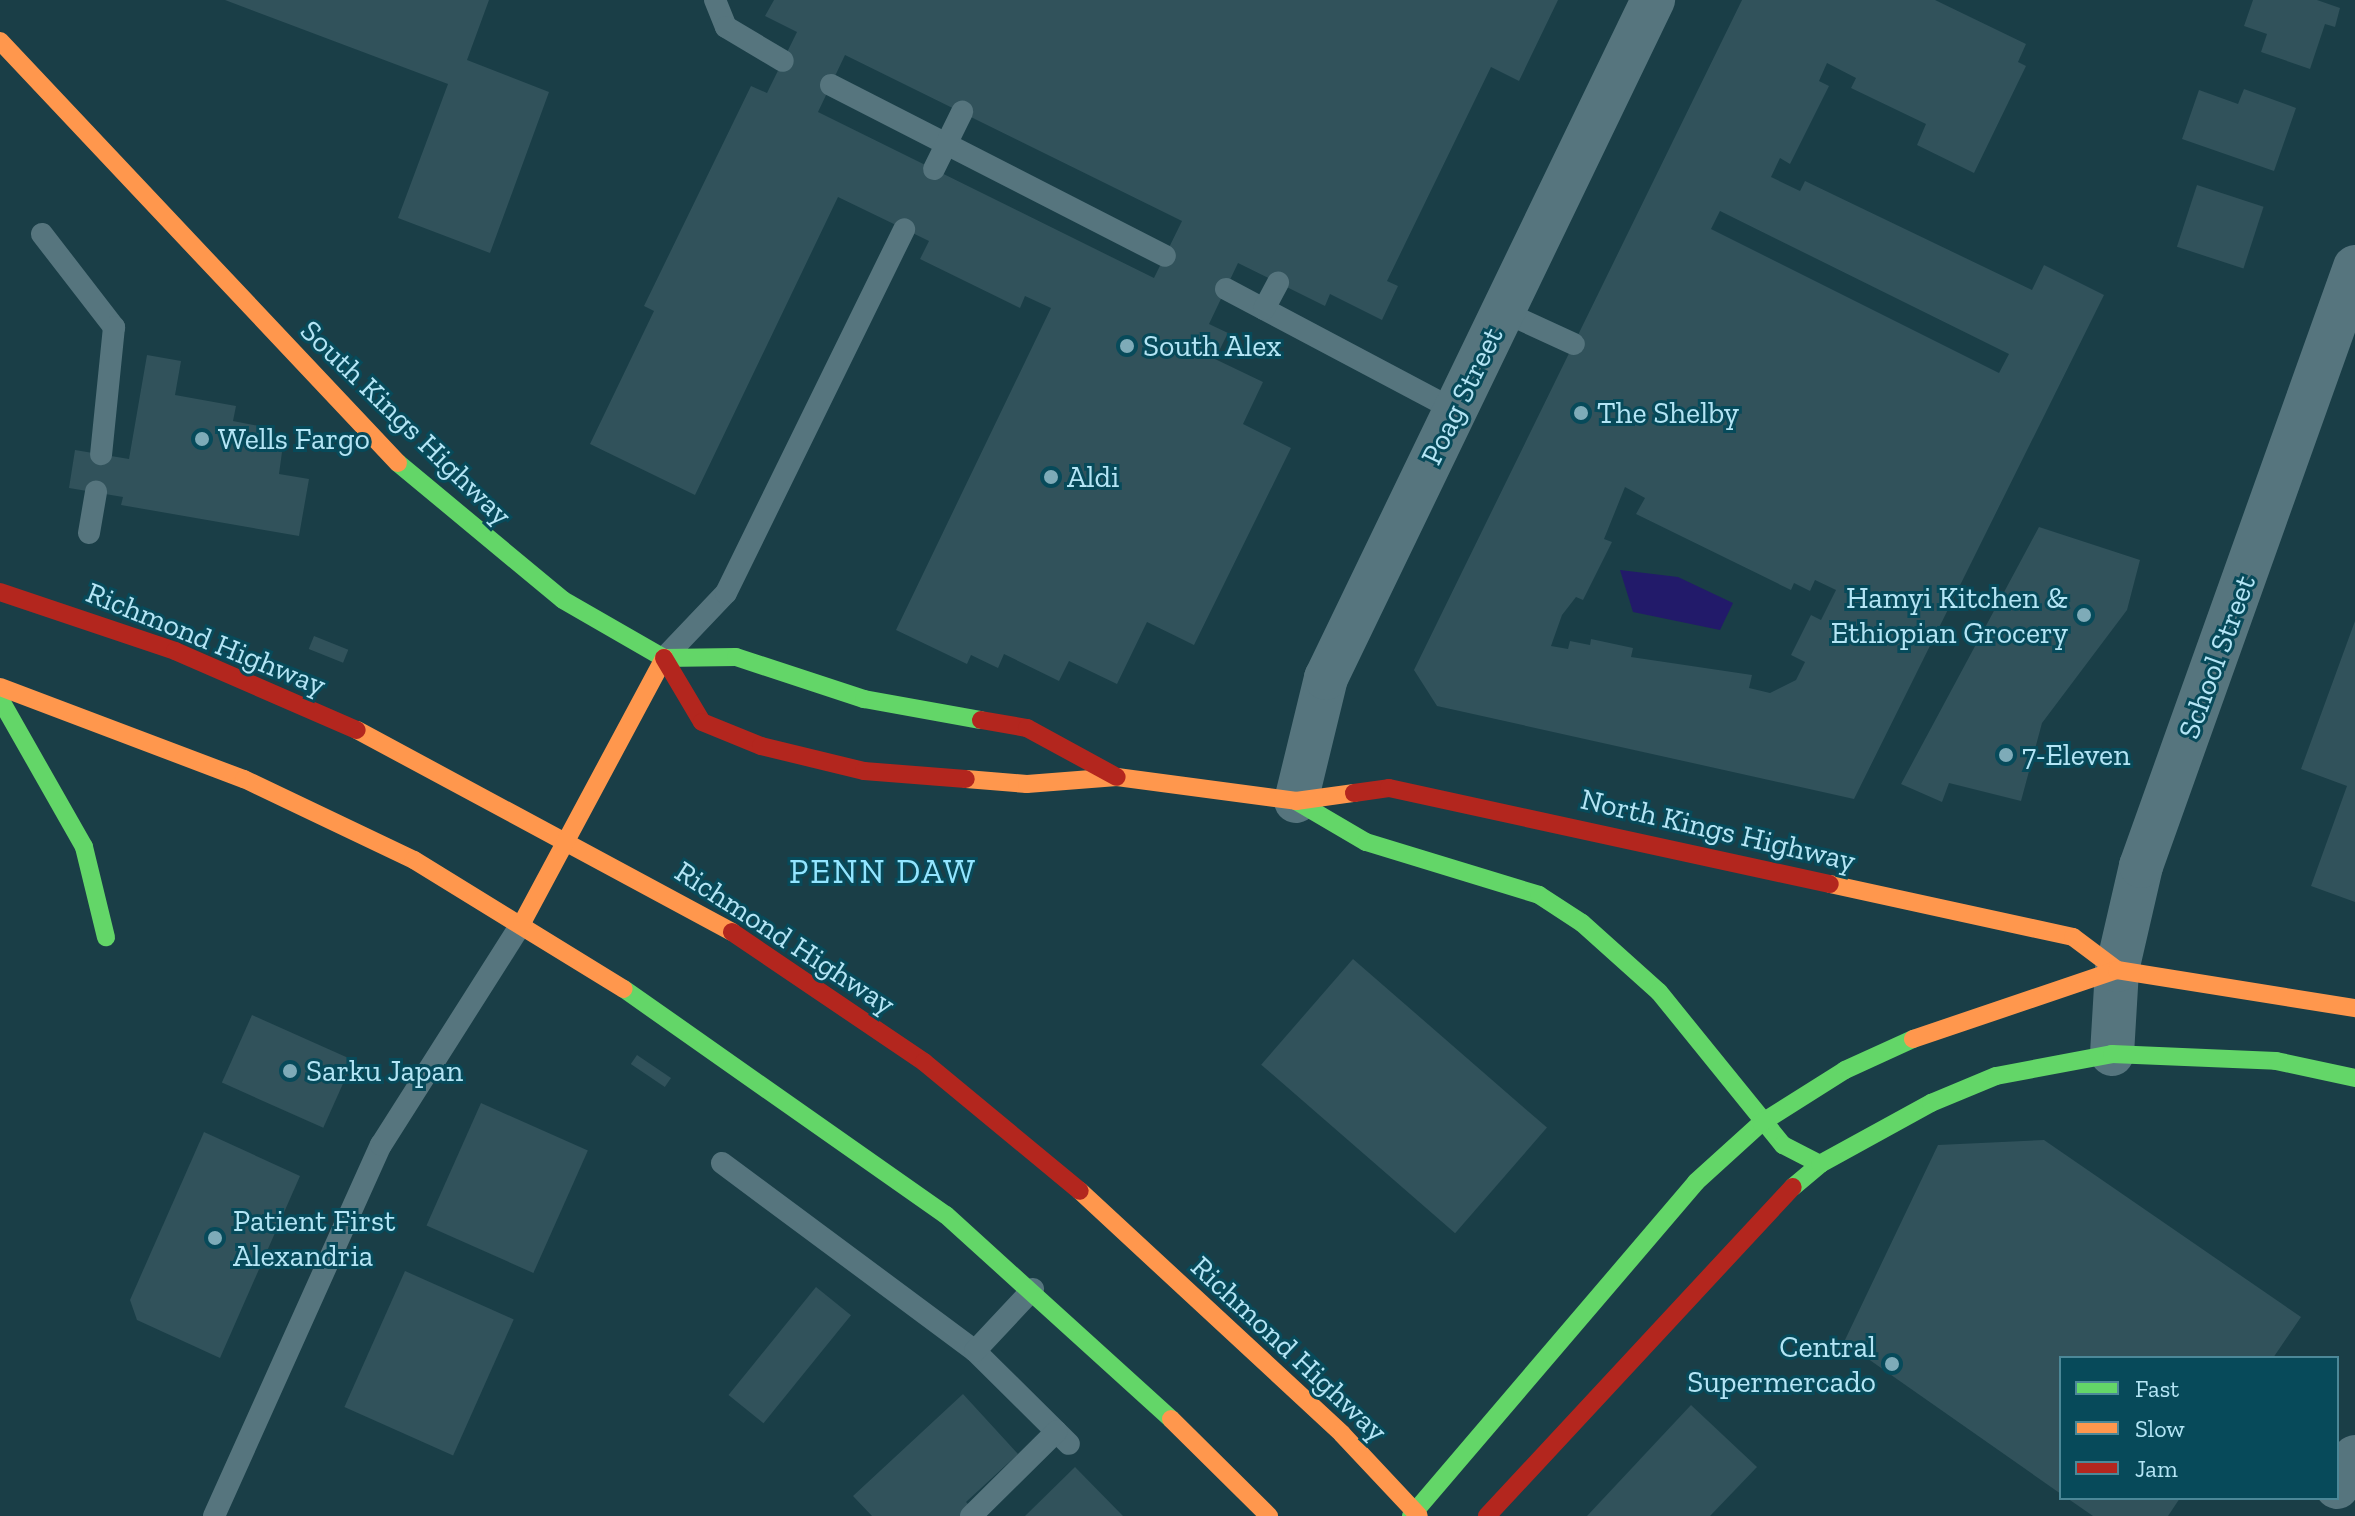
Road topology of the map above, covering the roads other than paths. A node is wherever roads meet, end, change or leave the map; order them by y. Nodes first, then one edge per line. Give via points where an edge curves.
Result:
1 (715, 0) edge
2 (1653, 0) edge
3 (0, 41) edge
4 (783, 61) dead end
5 (831, 85) dead end
6 (962, 112) dead end
7 (947, 143) junction
8 (934, 169) dead end
9 (904, 229) dead end
10 (42, 234) dead end
11 (1165, 256) dead end
12 (2355, 267) edge
13 (1278, 283) dead end
14 (1226, 289) dead end
15 (1264, 309) junction
16 (1502, 311) junction
17 (1574, 344) dead end
18 (1455, 410) junction
19 (101, 454) dead end
20 (96, 492) dead end
21 (89, 533) dead end
22 (0, 592) edge
23 (664, 658) junction
24 (0, 687) edge
25 (0, 699) edge
26 (1117, 777) junction
27 (1296, 801) junction
28 (572, 840) junction
29 (522, 923) junction
30 (106, 937) dead end
31 (2117, 970) junction
32 (2355, 1008) edge
33 (2112, 1054) junction
34 (2355, 1078) edge
35 (1761, 1123) junction
36 (722, 1163) dead end
37 (1820, 1164) junction
38 (1033, 1289) junction
39 (975, 1351) junction
40 (1415, 1514) edge
41 (214, 1516) edge
42 (971, 1516) edge
43 (1269, 1516) edge
44 (1487, 1516) edge

1 - 4 lane via 726,27
2 - 16 street, Poag Street
3 - 23 main road, South Kings Highway via 463,524 563,600
5 - 7 lane
6 - 7 lane
7 - 8 lane
7 - 11 lane
9 - 23 lane via 726,593
10 - 19 lane via 114,327
12 - 31 street, School Street via 2141,866
13 - 15 lane
14 - 15 lane
15 - 18 lane
16 - 17 lane
16 - 18 street, Poag Street
18 - 27 street, Poag Street via 1326,678
20 - 21 lane
22 - 28 main road, Richmond Highway via 203,663 414,757
23 - 26 main road, North Kings Highway via 736,657 864,699 1027,728
23 - 26 main road, North Kings Highway via 702,722 817,760 936,779
23 - 28 main road
24 - 29 main road via 244,779 414,860
25 - 30 main road via 84,847
26 - 27 main road, North Kings Highway
27 - 31 main road, North Kings Highway via 1389,788 1534,817 2073,937
27 - 35 main road, North Kings Highway via 1366,842 1450,862 1539,895 1582,923 1659,992
28 - 29 main road
28 - 40 main road, Richmond Highway via 711,918 870,1026 1061,1174 1342,1434
29 - 38 main road via 768,1085 946,1215
29 - 41 lane via 381,1145
31 - 32 main road, North Kings Highway
31 - 33 street, School Street
31 - 35 main road, North Kings Highway via 1955,1020 1845,1070
33 - 34 main road via 2276,1061
33 - 37 main road via 1996,1076
35 - 37 main road, North Kings Highway via 1783,1145
35 - 40 main road, North Kings Highway via 1696,1182
36 - 39 lane
37 - 44 main road via 1753,1223
38 - 39 lane
38 - 43 main road
39 - 42 lane via 1062,1438

